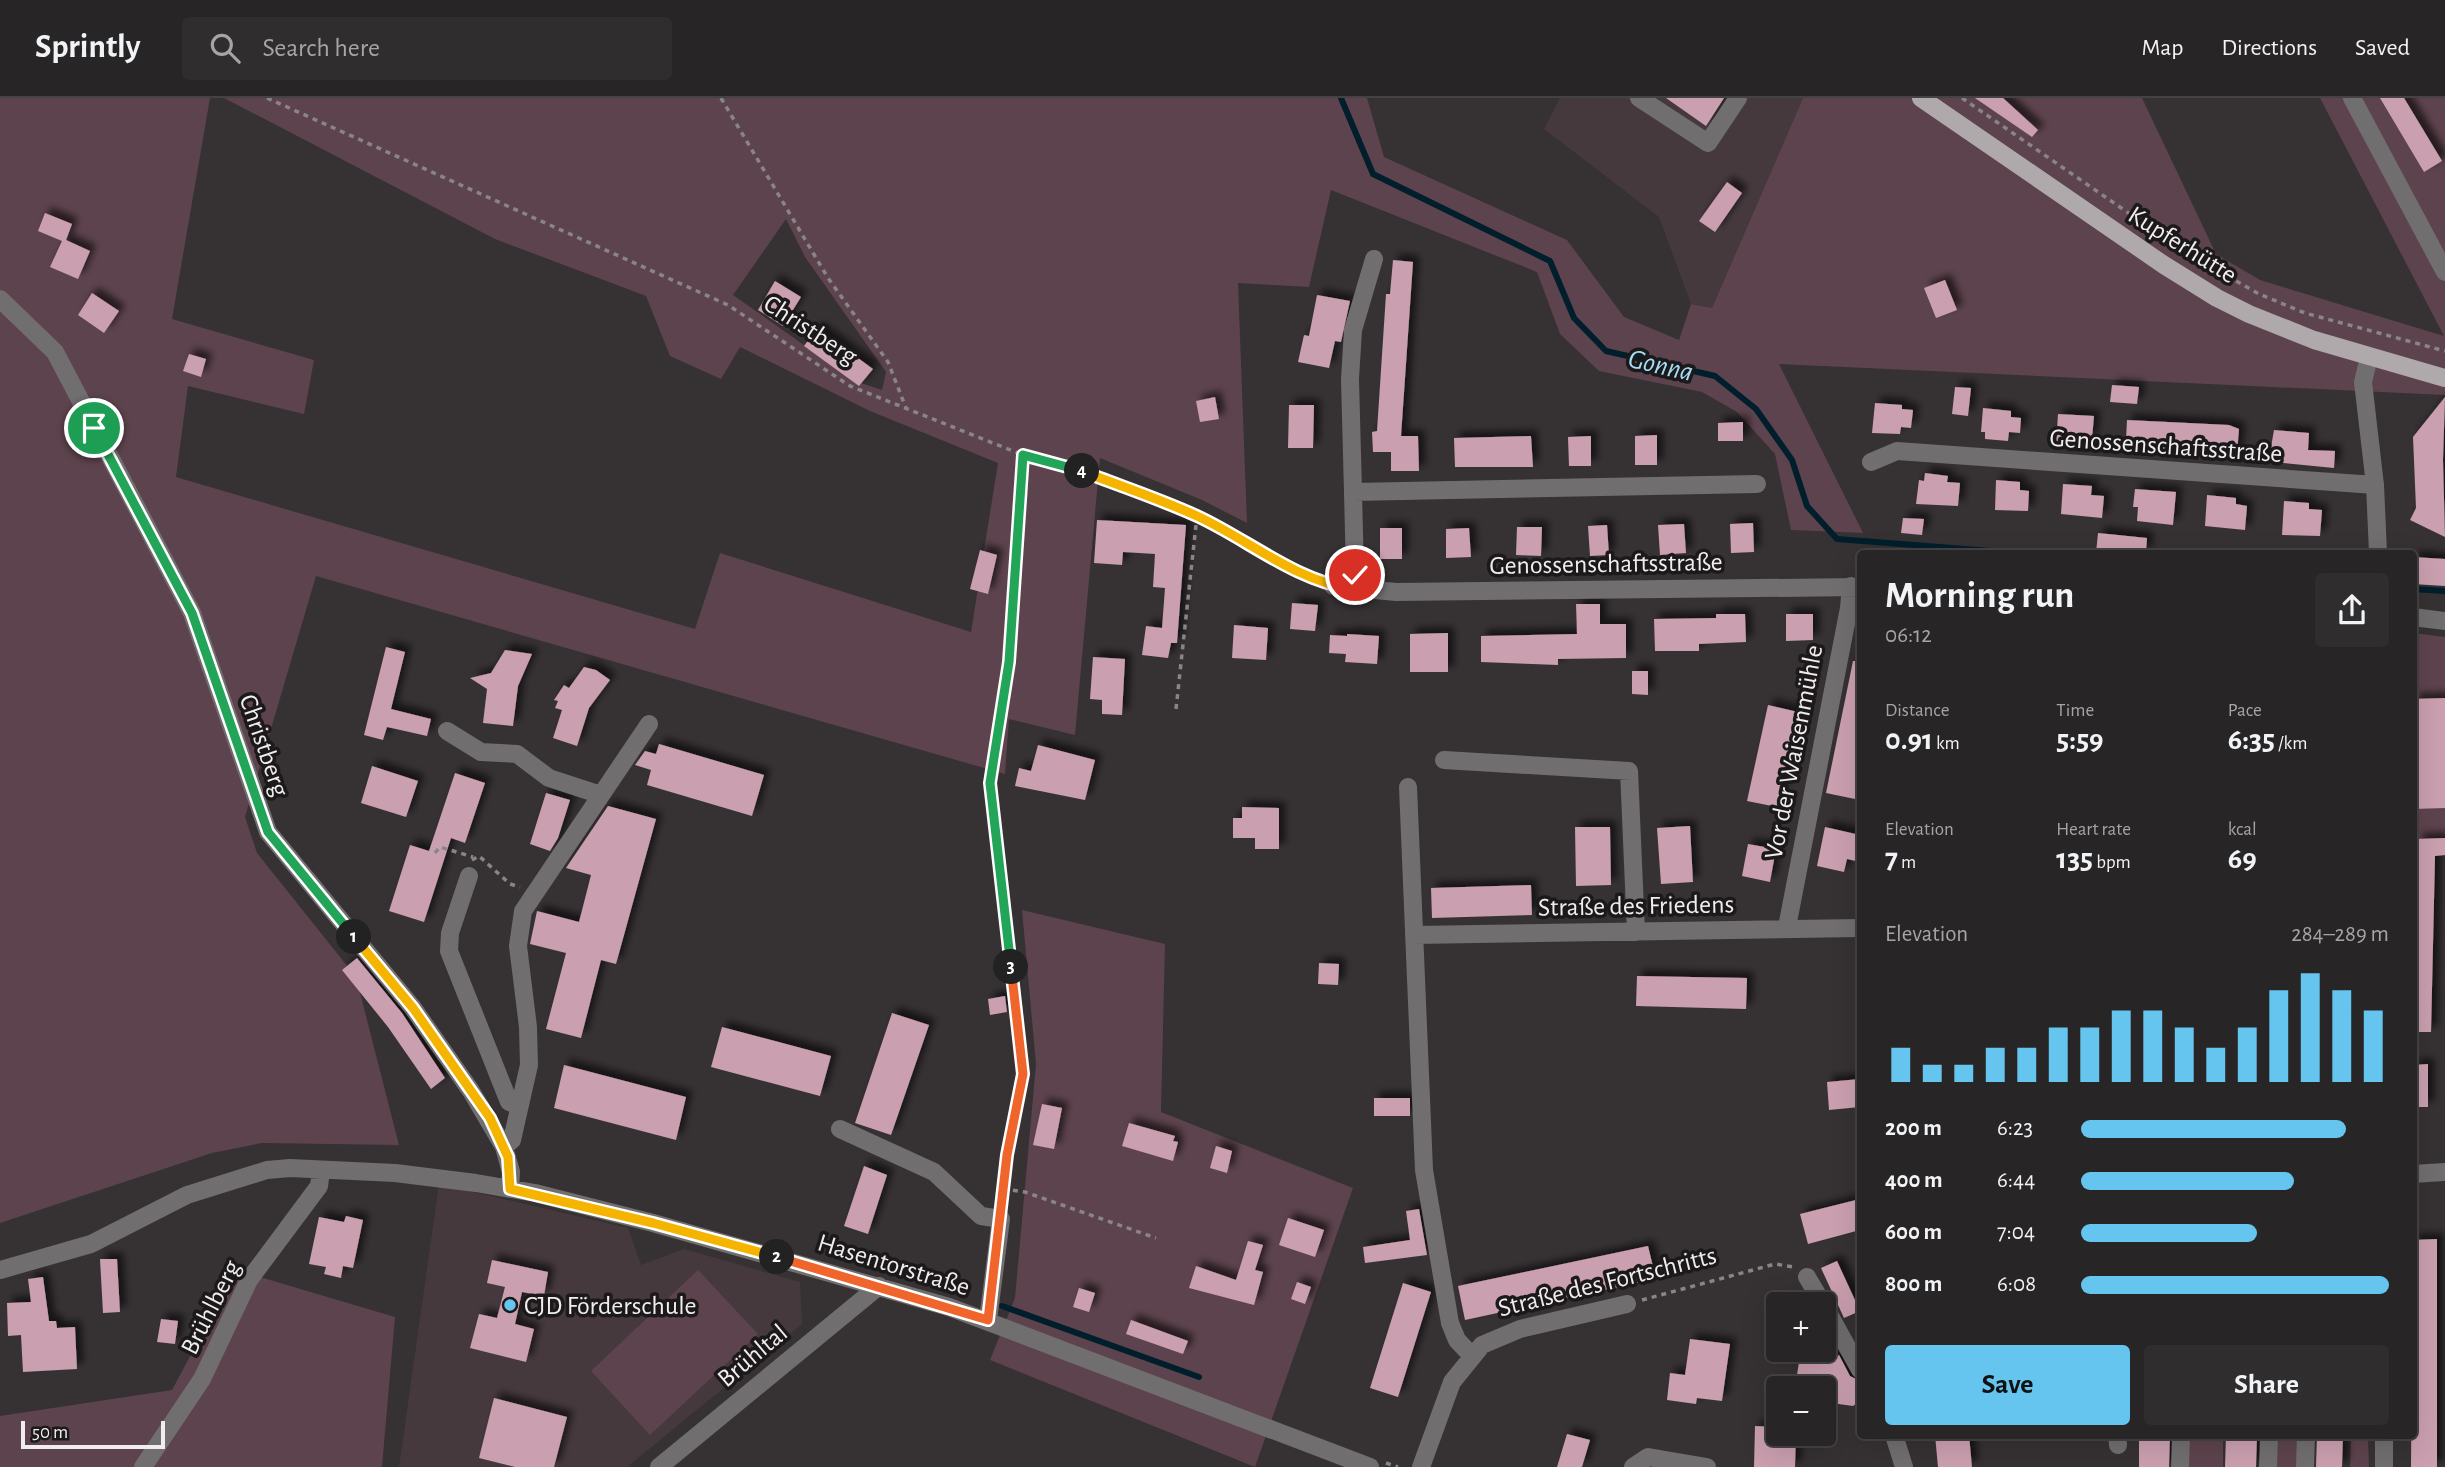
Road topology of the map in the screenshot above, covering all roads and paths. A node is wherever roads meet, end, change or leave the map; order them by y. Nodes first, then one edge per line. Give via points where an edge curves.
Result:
1 (268, 98) edge
2 (721, 98) edge
3 (1639, 98) edge
4 (1738, 98) edge
5 (1921, 98) edge
6 (1962, 98) edge
7 (2352, 98) edge
8 (1374, 259) dead end
9 (2445, 272) edge
10 (0, 299) edge
11 (2445, 351) edge
12 (2369, 357) junction
13 (2445, 377) edge
14 (906, 408) junction
15 (1023, 455) junction
16 (1871, 463) dead end
17 (1757, 484) dead end
18 (2375, 485) junction
19 (1353, 492) junction
20 (1197, 516) junction
21 (2378, 550) edge
22 (1333, 586) joint
23 (1855, 587) edge
24 (1352, 589) junction
25 (2417, 618) edge
26 (2445, 621) edge
27 (1176, 709) dead end
28 (649, 724) dead end
29 (447, 730) dead end
30 (1444, 760) dead end
31 (1408, 787) dead end
32 (601, 795) junction
33 (435, 853) dead end
34 (473, 857) junction
35 (469, 876) joint
36 (533, 896) junction
37 (1787, 928) junction
38 (1857, 928) edge
39 (1636, 932) junction
40 (1414, 935) junction
41 (519, 1106) junction
42 (840, 1129) dead end
43 (505, 1147) junction
44 (321, 1171) junction
45 (2445, 1172) edge
46 (2417, 1174) edge
47 (510, 1189) junction
48 (1003, 1189) junction
49 (1001, 1219) junction
50 (1156, 1238) dead end
51 (0, 1270) edge
52 (1807, 1277) joint
53 (879, 1286) junction
54 (1816, 1292) edge
55 (1627, 1304) joint
56 (988, 1320) junction
57 (1836, 1327) edge
58 (1471, 1355) junction
59 (1857, 1365) edge
60 (1895, 1439) edge
61 (2181, 1439) edge
62 (2269, 1439) edge
63 (2306, 1439) edge
64 (2378, 1439) edge
65 (143, 1467) edge
66 (659, 1467) edge
67 (1370, 1467) edge
68 (1422, 1467) edge
69 (1633, 1467) edge
70 (1707, 1467) edge
71 (1904, 1467) edge
72 (2180, 1467) edge
73 (2268, 1467) edge
74 (2305, 1467) edge
75 (2384, 1467) edge

1 - 14 path, Christberg via 728,305 850,386
2 - 14 path via 828,278 888,362
3 - 4 street via 1708,143
5 - 12 main road, Kupferhütte via 2189,282 2258,318
6 - 11 path via 2228,278 2305,313
7 - 9 street
8 - 19 street via 1353,330
10 - 43 street, Christberg via 55,352 192,613 268,832 413,1008
12 - 13 main road, Kupferhütte
12 - 18 street via 2363,382
14 - 15 path, Christberg
15 - 20 path, Christberg via 1060,463
15 - 48 path via 1009,662 990,783 1023,1065
16 - 18 street, Genossenschaftsstraße via 1897,451
17 - 19 street
18 - 21 street
19 - 24 street
20 - 22 path, Christberg
20 - 27 path
22 - 24 street, Genossenschaftsstraße
23 - 24 street, Genossenschaftsstraße
23 - 37 street, Vor der Waisenmühle
25 - 26 street
28 - 32 street
29 - 32 street via 481,752 517,754 549,778
30 - 39 street via 1629,771
31 - 40 street
32 - 36 street
33 - 34 path via 440,847
34 - 35 path
34 - 36 path via 479,856 510,884
35 - 41 street via 450,933 449,951 509,1102
36 - 41 street via 523,911 518,946 529,1066
37 - 38 street, Straße des Friedens
37 - 39 street, Straße des Friedens
39 - 40 street, Straße des Friedens
40 - 58 street via 1424,1170 1451,1326
41 - 43 street via 512,1140
42 - 49 street via 934,1172 981,1216
43 - 47 street, Christberg
44 - 47 street via 395,1173
44 - 51 street via 272,1170 207,1188 91,1244
44 - 65 street, Brühlberg via 318,1188 249,1280 202,1379
45 - 46 street
47 - 53 street, Hasentorstraße
48 - 49 path
48 - 50 path via 1025,1192
49 - 56 street
52 - 54 street
52 - 55 path, Straße des Fortschritts via 1793,1266 1775,1264
53 - 56 street, Hasentorstraße
53 - 66 street, Brühltal
55 - 58 street, Straße des Fortschritts via 1499,1335
56 - 67 street, Hasentorstraße
57 - 59 street
58 - 68 street, Straße des Fortschritts via 1447,1392
60 - 71 street
61 - 72 street
62 - 73 street
63 - 74 street
64 - 75 street
69 - 70 street via 1648,1457

